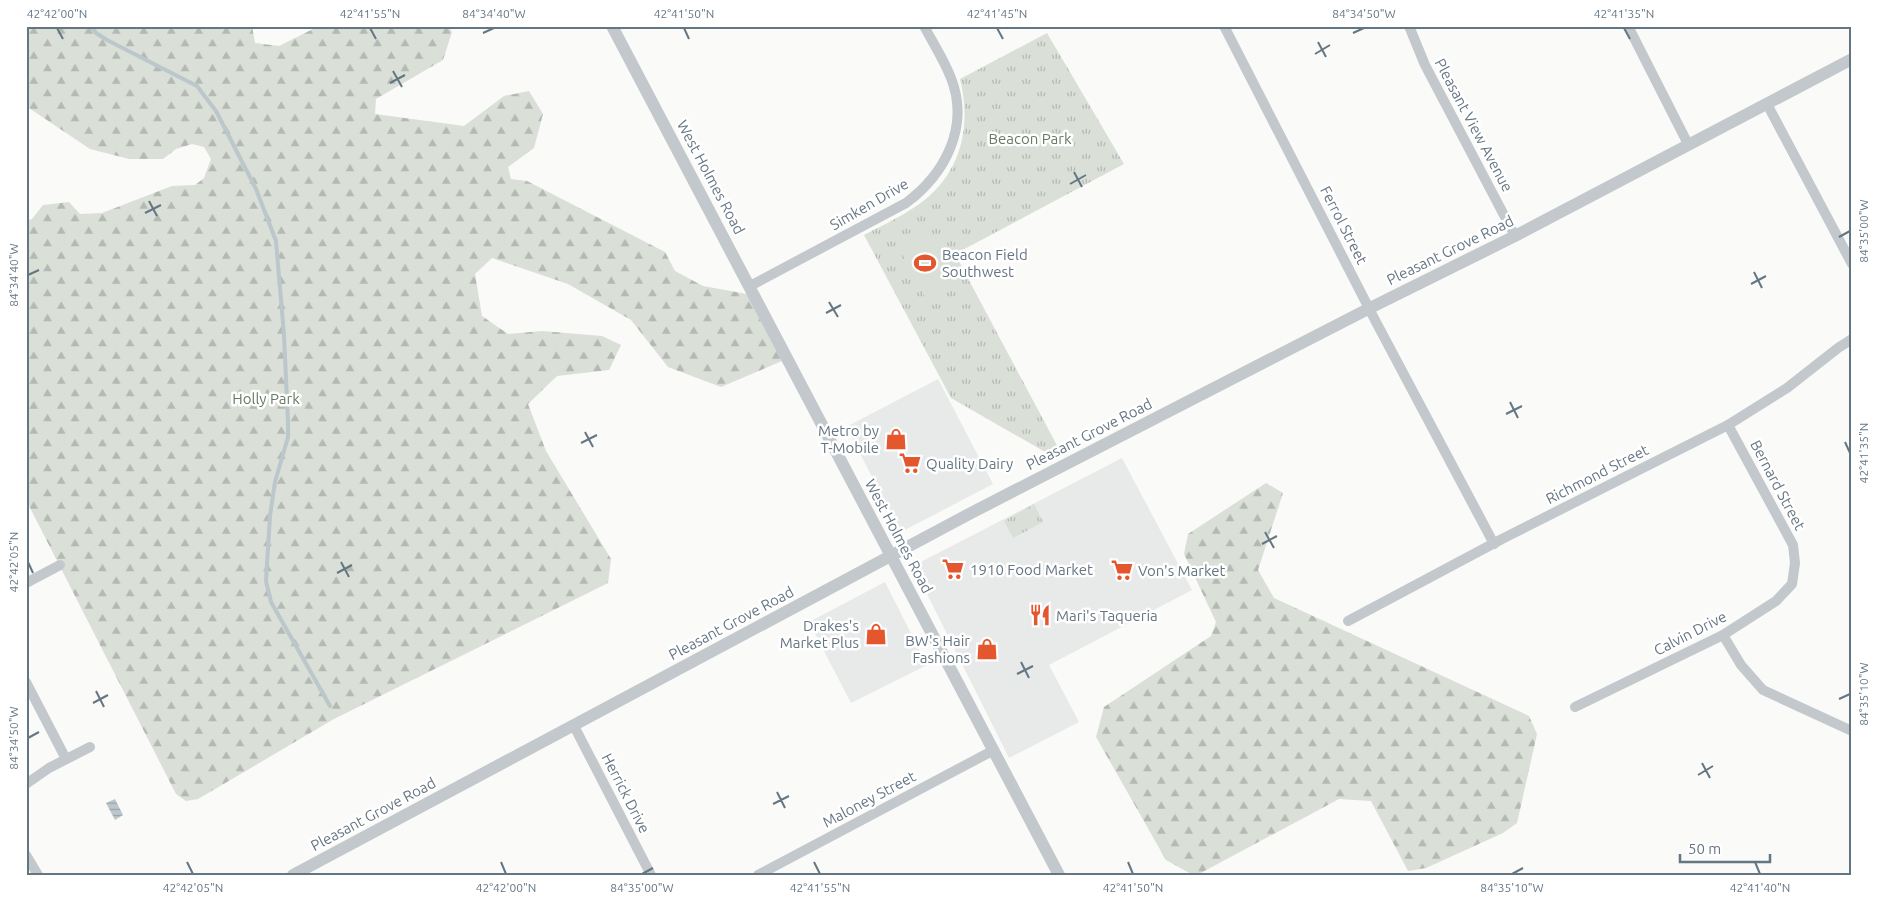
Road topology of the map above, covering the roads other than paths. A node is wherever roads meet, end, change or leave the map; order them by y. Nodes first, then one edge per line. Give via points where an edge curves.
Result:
1 (612, 26) edge
2 (924, 26) edge
3 (1224, 26) edge
4 (1409, 26) edge
5 (1628, 26) edge
6 (1852, 59) edge
7 (1767, 104) junction
8 (1688, 144) junction
9 (1515, 236) junction
10 (1852, 264) edge
11 (750, 286) junction
12 (1370, 308) junction
13 (1852, 339) edge
14 (1728, 424) junction
15 (1494, 544) junction
16 (891, 556) junction
17 (1795, 563) joint
18 (60, 565) dead end
19 (26, 583) edge
20 (1348, 622) dead end
21 (1723, 635) junction
22 (26, 682) edge
23 (1576, 707) dead end
24 (574, 726) junction
25 (1852, 731) edge
26 (90, 747) dead end
27 (994, 750) junction
28 (66, 759) junction
29 (26, 784) edge
30 (26, 856) edge
31 (38, 875) edge
32 (293, 875) edge
33 (651, 875) edge
34 (758, 875) edge
35 (1059, 875) edge

1 - 11 street, West Holmes Road
2 - 11 street, Simken Drive via 951,78 958,101 951,149 939,171 920,193 906,203
3 - 12 street, Ferrol Street
4 - 9 street, Pleasant View Avenue via 1425,65
5 - 8 street
6 - 7 street, Pleasant Grove Road
7 - 8 street, Pleasant Grove Road
7 - 10 street
8 - 9 street, Pleasant Grove Road
9 - 12 street, Pleasant Grove Road
11 - 16 street, West Holmes Road
12 - 15 street, Ferrol Street
12 - 16 street, Pleasant Grove Road
13 - 14 street, Richmond Street via 1787,388
14 - 15 street, Richmond Street
14 - 17 street, Bernard Street via 1793,545
15 - 20 street, Richmond Street
16 - 24 street, Pleasant Grove Road
16 - 27 street, West Holmes Road
17 - 21 street, Calvin Drive via 1792,584 1776,601
18 - 19 street
21 - 23 street, Calvin Drive
21 - 25 street via 1763,690
22 - 28 street
24 - 32 street, Pleasant Grove Road
24 - 33 street, Herrick Drive
26 - 28 street
27 - 34 street, Maloney Street
27 - 35 street, West Holmes Road
28 - 29 street
30 - 31 street

